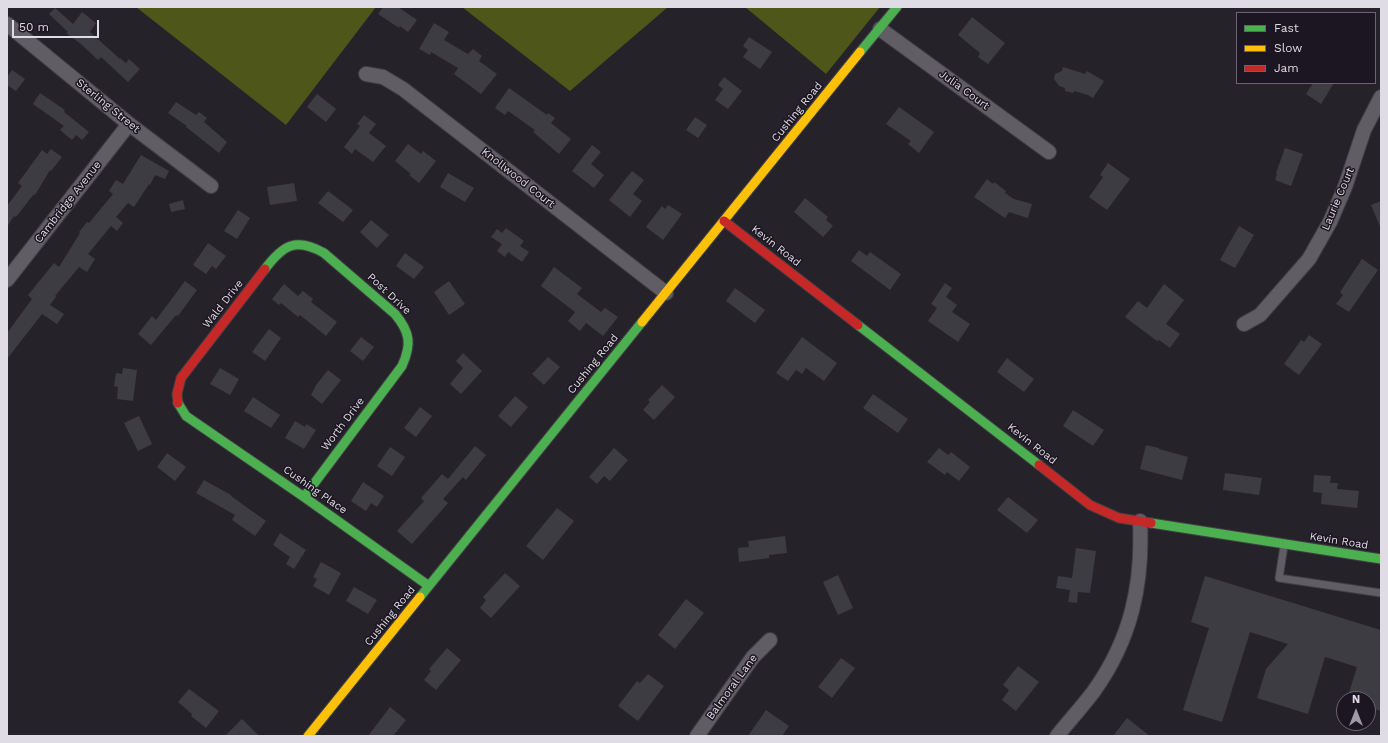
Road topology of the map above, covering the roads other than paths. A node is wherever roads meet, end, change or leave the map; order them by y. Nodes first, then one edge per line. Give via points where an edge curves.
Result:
1 (897, 7) edge
2 (7, 24) edge
3 (880, 29) junction
4 (366, 74) dead end
5 (1381, 97) edge
6 (129, 124) junction
7 (1048, 152) dead end
8 (211, 186) dead end
9 (724, 221) junction
10 (324, 253) joint
11 (7, 280) edge
12 (666, 293) junction
13 (1244, 324) dead end
14 (402, 366) joint
15 (186, 416) joint
16 (304, 497) junction
17 (1140, 521) junction
18 (1285, 544) junction
19 (1381, 559) edge
20 (429, 586) junction
21 (1381, 593) edge
22 (770, 640) dead end
23 (308, 736) edge
24 (697, 736) edge
25 (1057, 736) edge

1 - 3 street, Cushing Road
2 - 6 street, Sterling Street
3 - 7 street, Julia Court
3 - 9 street, Cushing Road
4 - 12 street, Knollwood Court via 383,78 402,89
5 - 13 street, Laurie Court via 1364,130 1330,222 1309,259 1260,315
6 - 8 street, Sterling Street
6 - 11 street, Cambridge Avenue
9 - 12 street, Cushing Road
9 - 17 street, Kevin Road via 1090,505 1119,518
10 - 14 street, Post Drive via 404,324 409,343
10 - 15 street, Wald Drive via 303,244 292,245 275,256 181,378 178,405
12 - 20 street, Cushing Road
14 - 16 street, Worth Drive
15 - 16 street, Cushing Place
16 - 20 street, Cushing Place
17 - 18 street, Kevin Road
17 - 25 street via 1140,573 1129,623 1107,670 1093,692
18 - 19 street, Kevin Road
18 - 21 lane via 1280,578
20 - 23 street, Cushing Road
22 - 24 street, Balmoral Lane via 753,657

